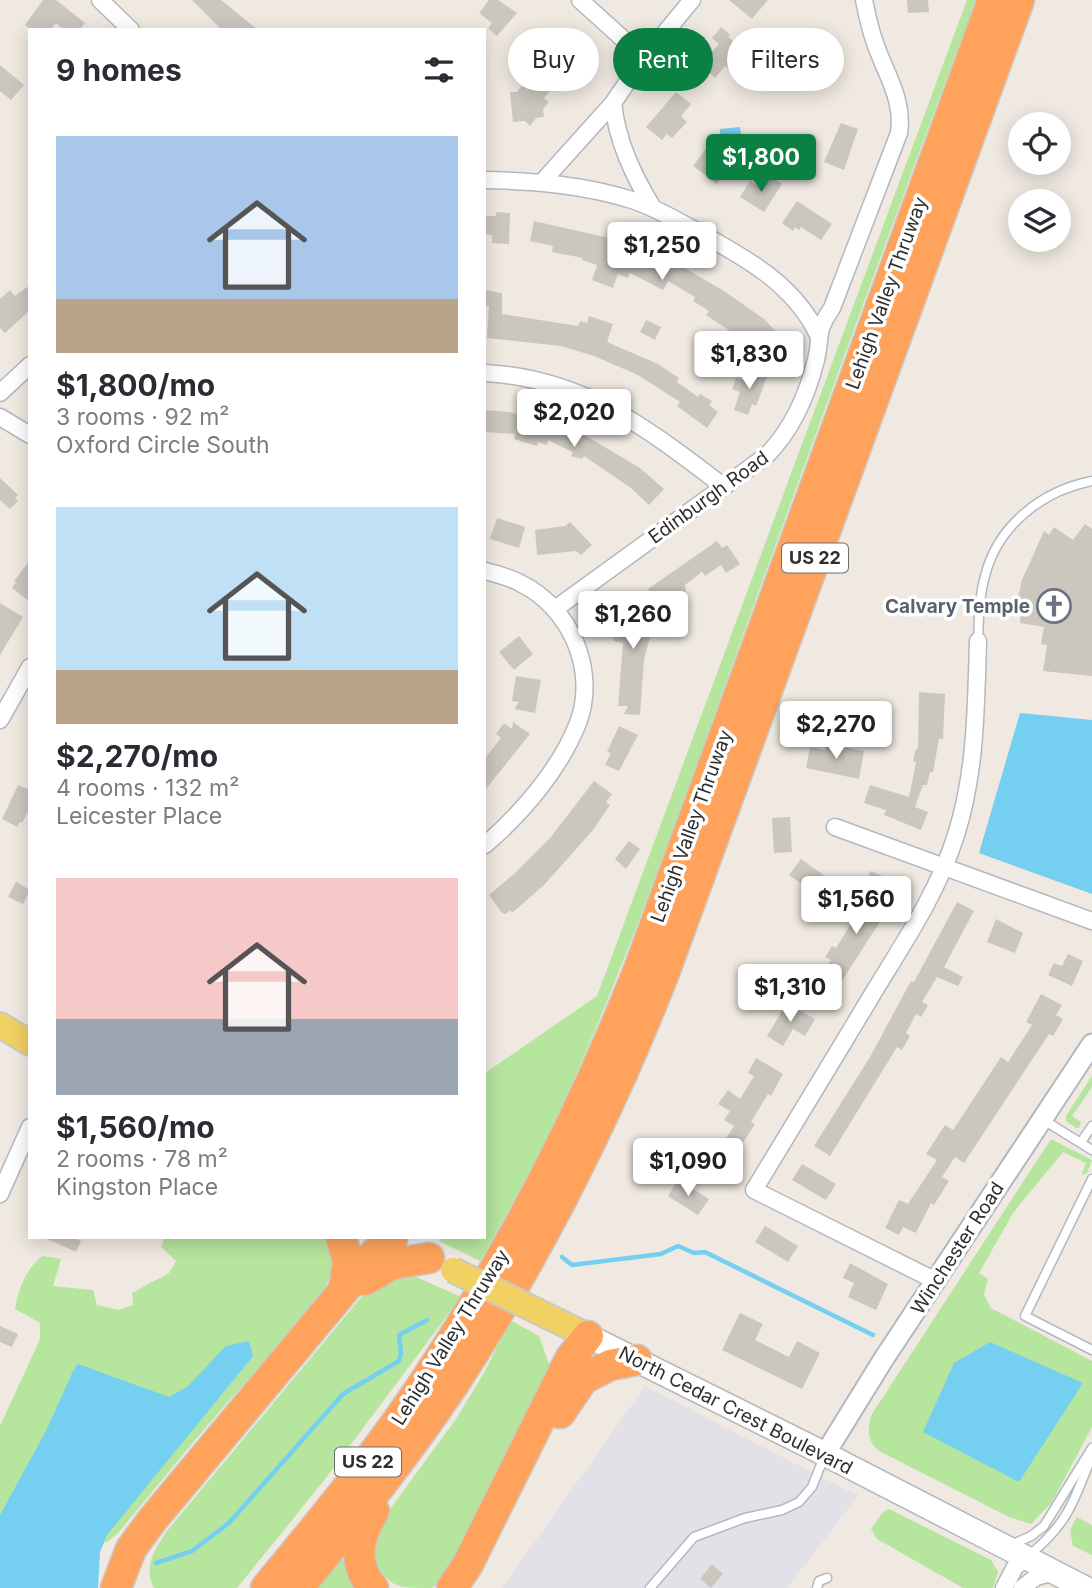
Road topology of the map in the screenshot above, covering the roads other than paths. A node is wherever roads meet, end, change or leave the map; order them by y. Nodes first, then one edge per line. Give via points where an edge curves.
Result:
1 (100, 0) edge
2 (580, 0) edge
3 (692, 0) edge
4 (864, 0) edge
5 (993, 0) edge
6 (1019, 0) edge
7 (129, 28) edge
8 (669, 28) edge
9 (613, 29) edge
10 (622, 91) edge
11 (613, 103) junction
12 (486, 180) edge
13 (542, 181) junction
14 (653, 208) junction
15 (818, 335) junction
16 (28, 367) edge
17 (486, 373) edge
18 (0, 393) edge
19 (0, 417) edge
20 (28, 434) edge
21 (1092, 481) edge
22 (723, 486) junction
23 (486, 571) edge
24 (555, 609) junction
25 (978, 641) joint
26 (28, 671) edge
27 (0, 720) edge
28 (835, 827) dead end
29 (486, 844) edge
30 (945, 866) junction
31 (1092, 922) edge
32 (0, 1025) edge
33 (28, 1042) edge
34 (1092, 1044) edge
35 (1042, 1119) junction
36 (1092, 1126) edge
37 (28, 1131) edge
38 (1081, 1142) junction
39 (1092, 1150) edge
40 (1092, 1179) edge
41 (0, 1194) edge
42 (342, 1239) edge
43 (389, 1239) edge
44 (441, 1264) junction
45 (936, 1280) junction
46 (355, 1284) junction
47 (588, 1336) junction
48 (1092, 1350) edge
49 (637, 1360) junction
50 (453, 1384) junction
51 (541, 1443) junction
52 (1092, 1448) edge
53 (825, 1454) junction
54 (1092, 1455) edge
55 (1016, 1553) junction
56 (1054, 1572) junction
57 (116, 1588) edge
58 (137, 1588) edge
59 (266, 1588) edge
60 (298, 1588) edge
61 (373, 1588) edge
62 (452, 1588) edge
63 (469, 1588) edge
64 (650, 1588) edge
65 (1004, 1588) edge
66 (1022, 1588) edge
67 (1085, 1588) edge

1 - 7 street
2 - 9 street
3 - 8 street
4 - 15 street, Edinburgh Road via 901,119
5 - 59 highway, Lehigh Valley Thruway / US 22 via 645,951 587,1093 510,1242 432,1371 373,1455
6 - 50 highway, Lehigh Valley Thruway / US 22 via 645,1020 581,1162 513,1287
10 - 11 street
11 - 13 street
11 - 14 street via 632,169
12 - 13 street
13 - 14 street
14 - 15 street via 755,264 796,302
15 - 22 street, Edinburgh Road via 816,359 789,430 766,456
16 - 18 street
17 - 22 street via 528,378 590,398 648,429
19 - 20 street
21 - 25 lane via 1044,498 1014,523 985,574
22 - 24 street, Edinburgh Road
23 - 24 street via 521,583
24 - 29 street via 572,634 582,662 579,721 533,795
25 - 30 street via 971,770
26 - 27 street
28 - 30 street
30 - 31 street
30 - 45 street via 754,1190
32 - 33 main road
34 - 35 street, Winchester Road
35 - 38 lane
35 - 45 street, Winchester Road
36 - 38 lane
37 - 41 street
38 - 39 lane
40 - 48 lane via 1025,1316
42 - 46 highway
43 - 44 main road, North Cedar Crest Boulevard
43 - 46 highway via 382,1261
44 - 46 highway via 393,1264
44 - 47 main road, North Cedar Crest Boulevard, bridge
45 - 53 street, Winchester Road
46 - 57 highway via 144,1530
46 - 58 highway via 153,1537 139,1560
47 - 49 main road, North Cedar Crest Boulevard
47 - 51 highway via 580,1364
47 - 62 highway via 570,1359
49 - 51 highway via 610,1365 583,1379
49 - 53 main road, North Cedar Crest Boulevard
50 - 60 highway, Lehigh Valley Thruway / US 22 via 362,1510
50 - 61 highway via 402,1475 364,1527 359,1562
51 - 63 highway
52 - 55 lane via 1044,1526
53 - 55 main road, North Cedar Crest Boulevard
53 - 64 lane via 812,1487 799,1502 694,1537
54 - 55 lane via 1060,1526 1046,1541
55 - 56 main road, North Cedar Crest Boulevard
55 - 65 street via 1015,1567
56 - 66 street via 1036,1577
56 - 67 main road, North Cedar Crest Boulevard

